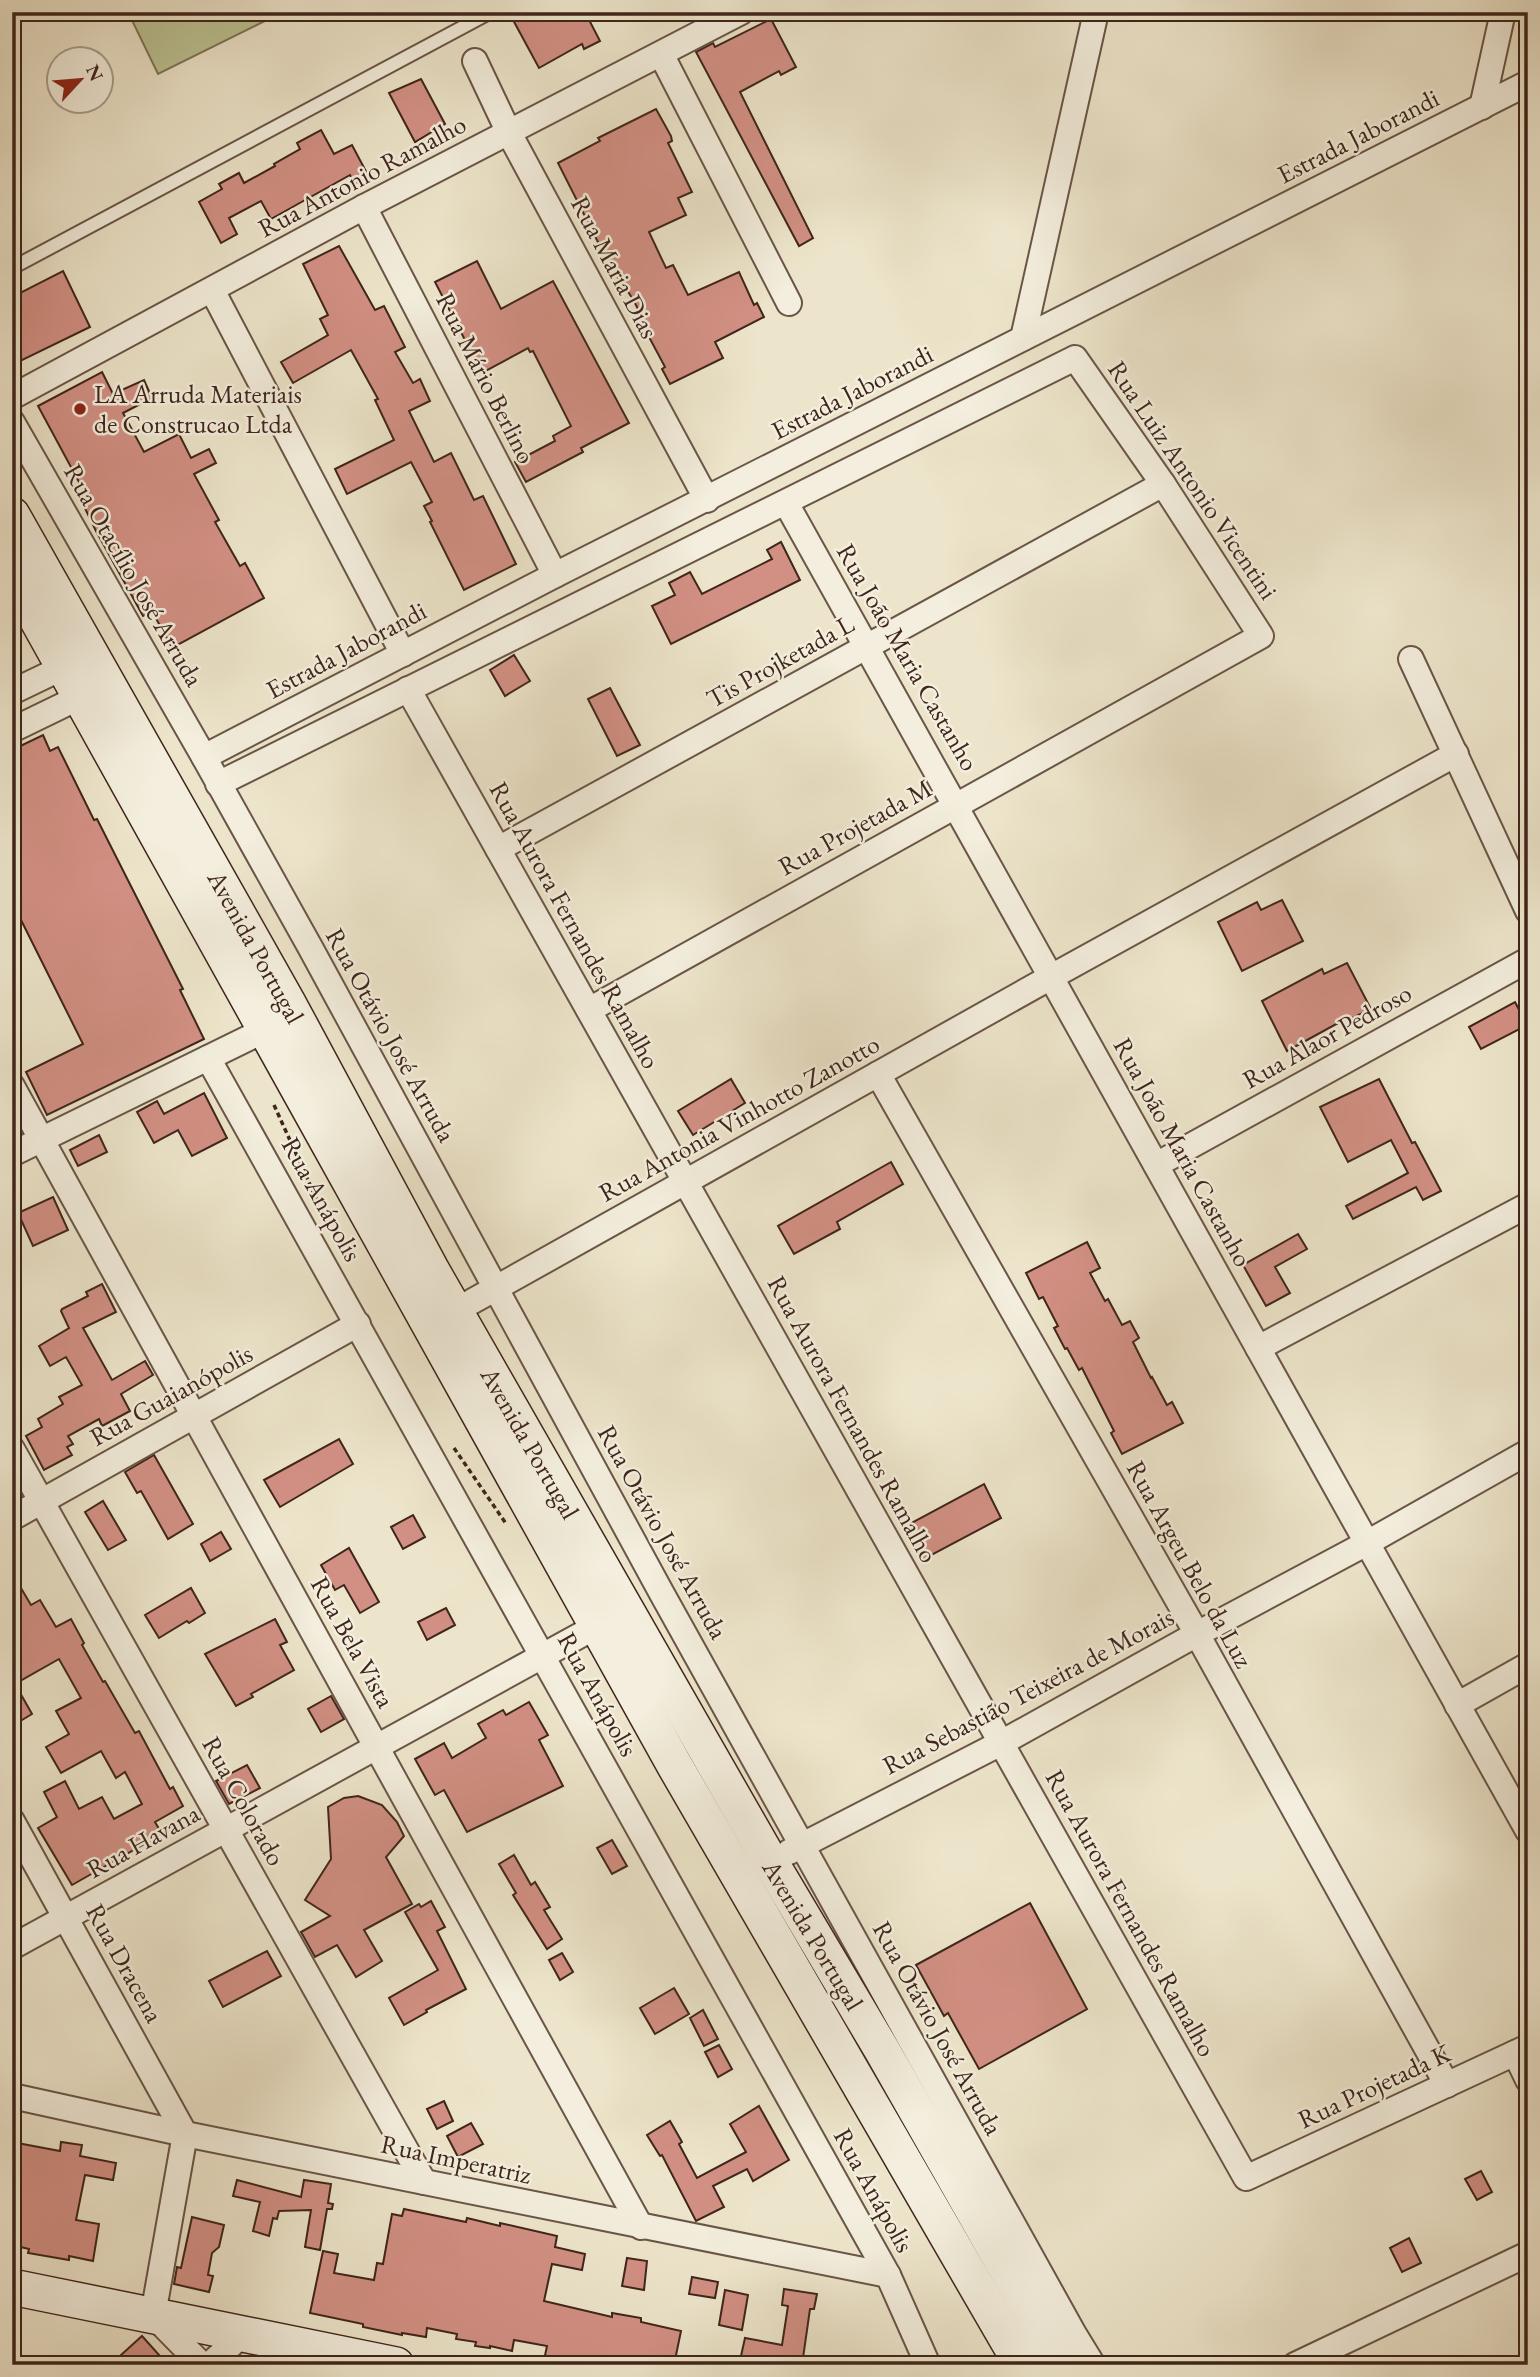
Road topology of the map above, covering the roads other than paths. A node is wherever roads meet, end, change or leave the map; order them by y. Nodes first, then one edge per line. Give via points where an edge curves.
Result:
1 (491, 12) edge
2 (740, 12) edge
3 (1096, 12) edge
4 (1503, 12) edge
5 (661, 54) junction
6 (475, 61) dead end
7 (1528, 83) edge
8 (1482, 107) junction
9 (509, 133) junction
10 (364, 207) junction
11 (12, 268) edge
12 (212, 290) junction
13 (789, 303) dead end
14 (1023, 338) junction
15 (12, 397) edge
16 (12, 422) edge
17 (1163, 484) junction
18 (707, 500) junction
19 (786, 503) junction
20 (12, 515) edge
21 (12, 574) edge
22 (555, 575) junction
23 (1261, 636) joint
24 (867, 648) junction
25 (403, 654) junction
26 (1411, 659) dead end
27 (72, 682) junction
28 (408, 689) junction
29 (12, 692) edge
30 (12, 730) edge
31 (1456, 754) junction
32 (204, 757) junction
33 (218, 784) junction
34 (957, 805) junction
35 (498, 849) junction
36 (1528, 911) edge
37 (1528, 960) edge
38 (1051, 977) junction
39 (589, 1010) junction
40 (265, 1030) junction
41 (208, 1058) junction
42 (878, 1074) junction
43 (12, 1086) edge
44 (41, 1140) junction
45 (12, 1154) edge
46 (1156, 1165) junction
47 (685, 1182) junction
48 (1528, 1205) edge
49 (495, 1289) junction
50 (455, 1311) junction
51 (358, 1324) junction
52 (1258, 1348) junction
53 (195, 1416) junction
54 (12, 1449) edge
55 (1528, 1452) edge
56 (42, 1502) junction
57 (12, 1518) edge
58 (1367, 1543) junction
59 (597, 1626) junction
60 (1197, 1634) junction
61 (543, 1656) junction
62 (1528, 1665) edge
63 (1457, 1705) junction
64 (1001, 1743) junction
65 (377, 1747) junction
66 (12, 1821) edge
67 (226, 1830) junction
68 (1528, 1831) edge
69 (803, 1845) junction
70 (771, 1863) junction
71 (740, 1881) junction
72 (66, 1918) junction
73 (12, 1947) edge
74 (1521, 2050) edge
75 (1528, 2080) edge
76 (1447, 2084) junction
77 (12, 2096) edge
78 (185, 2134) junction
79 (1247, 2179) joint
80 (424, 2182) junction
81 (641, 2227) junction
82 (1528, 2254) edge
83 (888, 2276) junction
84 (12, 2287) edge
85 (153, 2315) junction
86 (243, 2334) junction
87 (1067, 2349) edge
88 (1325, 2358) edge
89 (202, 2365) edge
90 (209, 2365) edge
91 (396, 2365) edge
92 (928, 2365) edge
93 (1022, 2365) edge
94 (1093, 2365) edge
95 (1295, 2365) edge

1 - 11 lane
2 - 5 street, Rua Antonio Ramalho
3 - 14 street
4 - 8 street
5 - 9 street, Rua Antonio Ramalho
5 - 13 street
6 - 9 street, Rua Maria Dias
7 - 8 street, Estrada Jaborandi
8 - 14 street, Estrada Jaborandi
9 - 10 street, Rua Antonio Ramalho
9 - 18 street, Rua Maria Dias
10 - 12 street, Rua Antonio Ramalho
10 - 22 street, Rua Mário Berlino
12 - 15 street, Rua Antonio Ramalho
12 - 25 street
14 - 18 street, Estrada Jaborandi
16 - 32 street, Rua Otacílio José Arruda
17 - 19 street, Rua Luiz Antonio Vicentini via 1075,358
17 - 23 street, Rua Luiz Antonio Vicentini
17 - 24 street, Tis Projketada L
18 - 22 street, Estrada Jaborandi
19 - 24 street, Rua João Maria Castanho
19 - 28 street
20 - 50 main road, Avenida Portugal via 288,1003
21 - 27 main road, Avenida Portugal
22 - 25 street, Estrada Jaborandi
23 - 34 street, Rua Projetada M
24 - 34 street, Rua João Maria Castanho
24 - 35 street, Tis Projketada L
25 - 32 street, Estrada Jaborandi
26 - 31 street
27 - 29 street
27 - 30 street
27 - 40 main road, Avenida Portugal
28 - 33 street
28 - 35 street, Rua Aurora Fernandes Ramalho
31 - 36 street
31 - 38 street, Rua Antonia Vinhotto Zanotto
32 - 33 street, Rua Otávio José Arruda
33 - 49 street, Rua Otávio José Arruda
34 - 38 street, Rua João Maria Castanho
34 - 39 street, Rua Projetada M
35 - 39 street, Rua Aurora Fernandes Ramalho
37 - 46 street, Rua Alaor Pedroso
38 - 42 street, Rua Antonia Vinhotto Zanotto
38 - 46 street, Rua João Maria Castanho
39 - 47 street, Rua Aurora Fernandes Ramalho
40 - 41 street
40 - 59 main road, Avenida Portugal
41 - 44 street
41 - 51 street, Rua Anápolis
42 - 47 street, Rua Antonia Vinhotto Zanotto
42 - 60 street, Rua Argeu Belo da Luz
43 - 44 street, Rua Bela Vista
44 - 45 street
44 - 53 street, Rua Bela Vista
46 - 52 street, Rua João Maria Castanho
47 - 49 street, Rua Antonia Vinhotto Zanotto
47 - 64 street, Rua Aurora Fernandes Ramalho
48 - 52 street
49 - 50 street, Rua Antonia Vinhotto Zanotto
49 - 69 street, Rua Otávio José Arruda
50 - 70 main road, Avenida Portugal
51 - 53 street, Rua Guaianópolis
51 - 61 street, Rua Anápolis
52 - 58 street, Rua João Maria Castanho
53 - 56 street, Rua Guaianópolis
53 - 65 street, Rua Bela Vista
54 - 56 street, Rua Colorado
55 - 58 street, Rua Sebastião Teixeira de Morais
56 - 57 street, Rua Guaianópolis
56 - 67 street, Rua Colorado
58 - 60 street, Rua Sebastião Teixeira de Morais
58 - 63 street, Rua João Maria Castanho
59 - 61 street, Rua Havana
59 - 71 main road, Avenida Portugal
60 - 64 street, Rua Sebastião Teixeira de Morais
60 - 76 street, Rua Argeu Belo da Luz
61 - 65 street, Rua Havana
61 - 83 street, Rua Anápolis
62 - 63 street
63 - 68 street, Rua João Maria Castanho
64 - 69 street, Rua Sebastião Teixeira de Morais
64 - 79 street, Rua Aurora Fernandes Ramalho
65 - 67 street, Rua Havana
65 - 81 street, Rua Bela Vista
66 - 72 street, Rua Dracena
67 - 72 street, Rua Havana
67 - 80 street, Rua Colorado
69 - 70 street, Rua Sebastião Teixeira de Morais
69 - 87 street, Rua Otávio José Arruda
70 - 71 street, Rua Sebastião Teixeira de Morais
70 - 87 main road, Avenida Portugal
71 - 93 main road, Avenida Portugal
72 - 73 street, Rua Havana
72 - 78 street, Rua Dracena
74 - 75 street
74 - 76 street, Rua Projetada K
76 - 79 street, Rua Projetada K
77 - 78 street, Rua Imperatriz
78 - 80 street, Rua Imperatriz
78 - 85 street
80 - 81 street, Rua Imperatriz
81 - 83 street, Rua Imperatriz
82 - 88 street
83 - 92 street, Rua Anápolis
84 - 85 main road
85 - 86 main road
85 - 89 street
86 - 90 street
86 - 91 main road
87 - 94 street, Rua Otávio José Arruda
88 - 95 street

